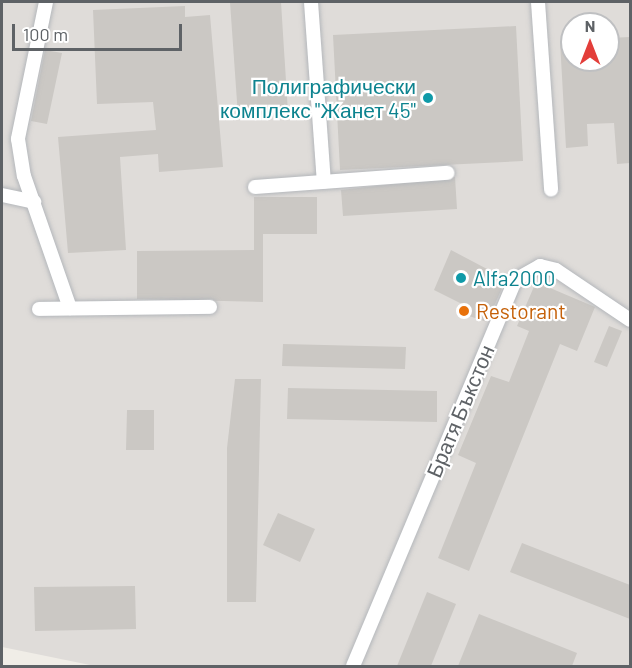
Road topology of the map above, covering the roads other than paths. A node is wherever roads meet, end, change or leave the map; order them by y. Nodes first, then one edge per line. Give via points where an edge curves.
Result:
1 (46, 2) edge
2 (311, 2) edge
3 (538, 2) edge
4 (447, 173) dead end
5 (324, 182) junction
6 (255, 187) dead end
7 (551, 190) dead end
8 (2, 195) edge
9 (34, 202) junction
10 (70, 308) junction
11 (210, 308) dead end
12 (39, 309) dead end
13 (630, 320) edge
14 (353, 666) edge

1 - 9 street via 18,139
2 - 5 street
3 - 7 street
4 - 5 street
5 - 6 street
8 - 9 street
9 - 10 street
10 - 11 street
10 - 12 street
13 - 14 street, Братя Бъкстон via 556,270 540,266 515,280

